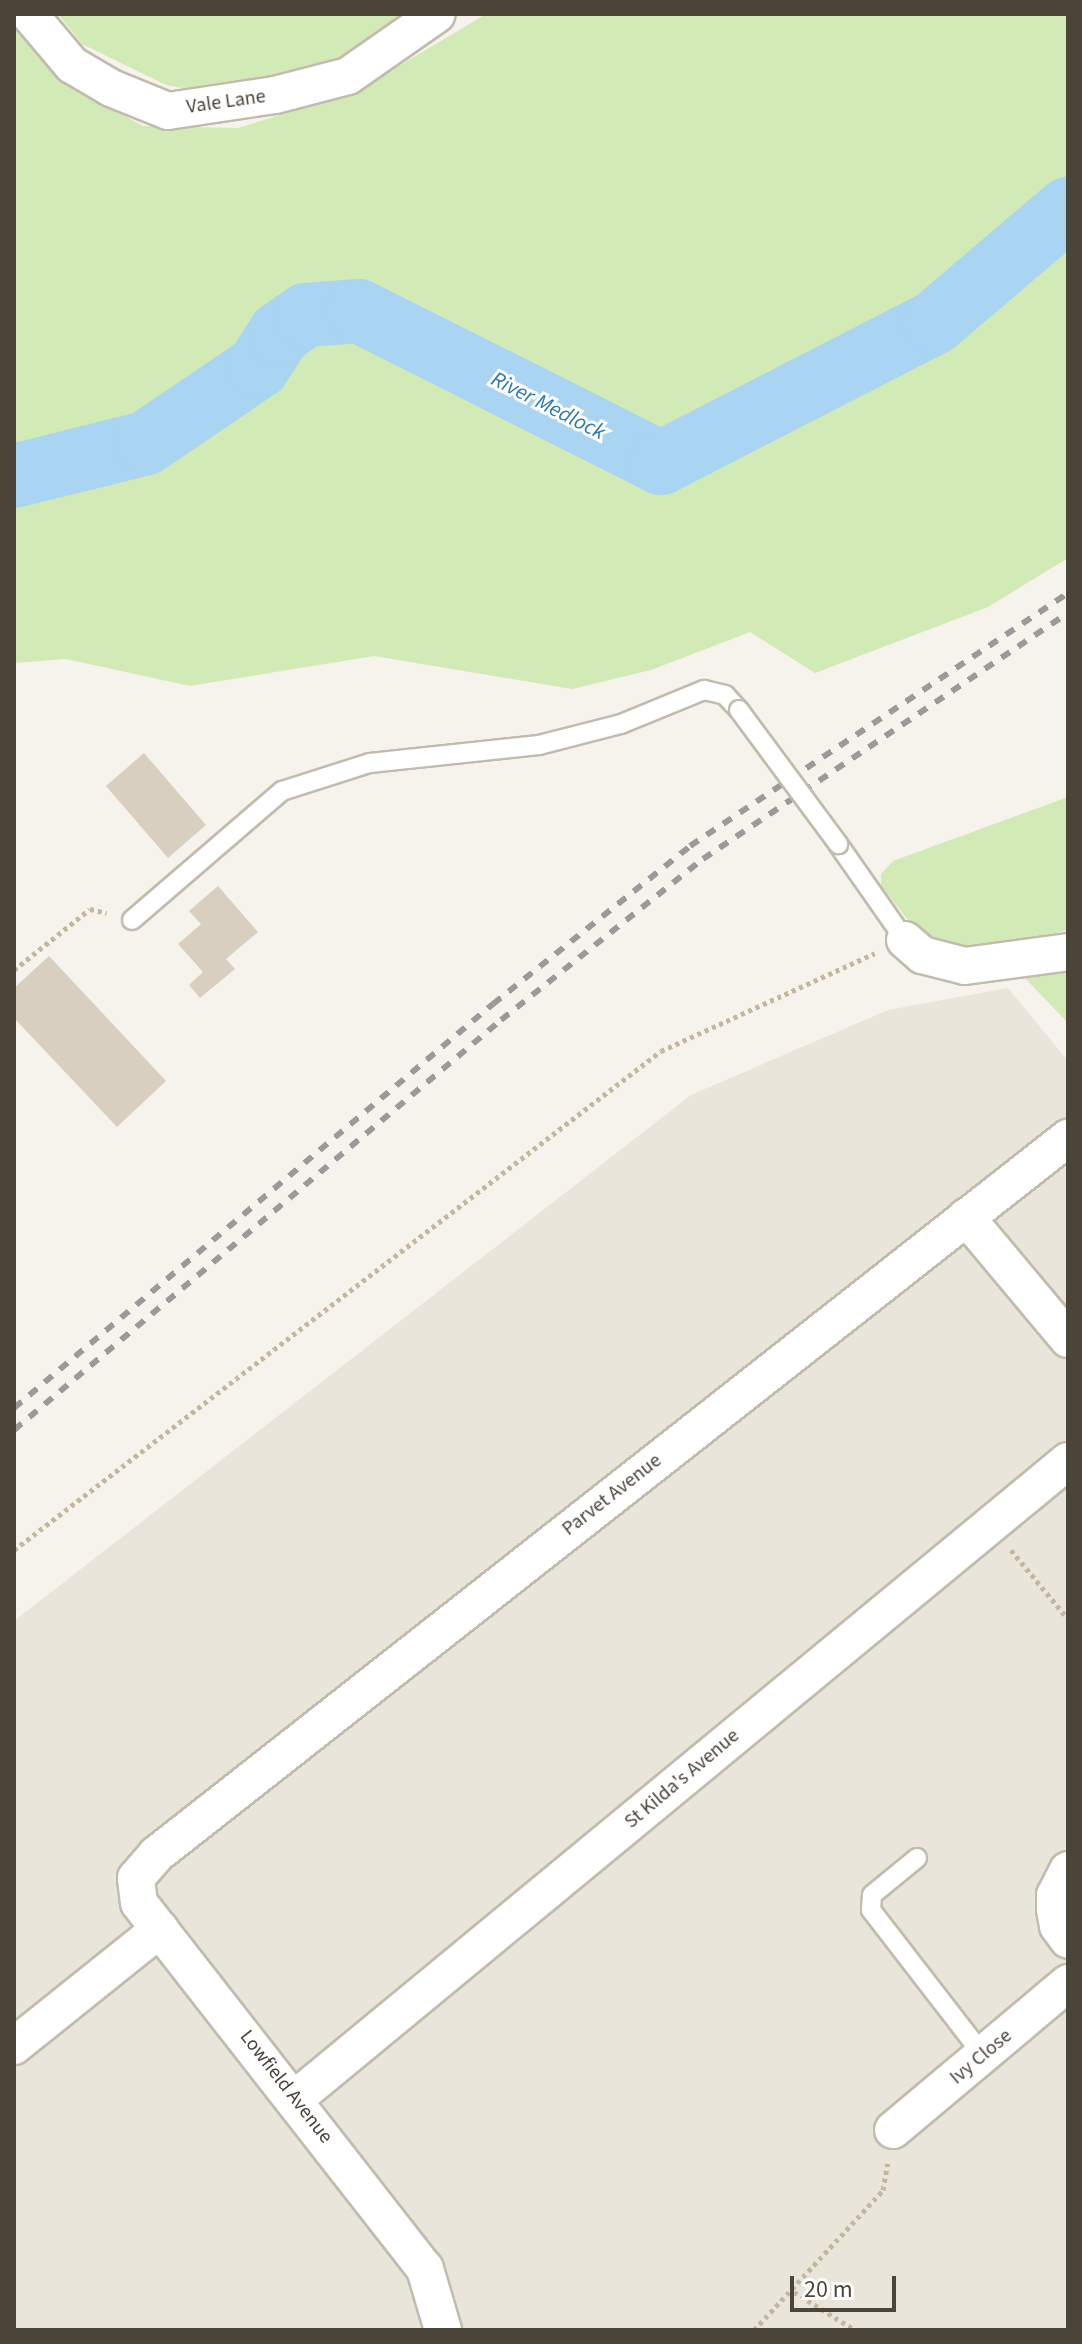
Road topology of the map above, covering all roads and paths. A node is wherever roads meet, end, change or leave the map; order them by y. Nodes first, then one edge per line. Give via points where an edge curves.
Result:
1 (29, 14) edge
2 (437, 14) edge
3 (132, 920) joint
4 (905, 940) junction
5 (1068, 952) edge
6 (14, 970) edge
7 (1068, 1138) edge
8 (966, 1217) junction
9 (1068, 1339) edge
10 (1068, 1461) edge
11 (990, 1525) junction
12 (14, 1550) edge
13 (1068, 1619) edge
14 (157, 1854) joint
15 (917, 1858) dead end
16 (1068, 1870) edge
17 (160, 1929) junction
18 (1068, 1940) edge
19 (1068, 1983) edge
20 (14, 2046) edge
21 (984, 2056) junction
22 (296, 2098) junction
23 (893, 2130) joint
24 (794, 2292) junction
25 (443, 2330) edge
26 (754, 2330) edge
27 (855, 2330) edge

1 - 2 street, Vale Lane via 72,65 168,111 275,95 348,76
3 - 4 lane, bridge via 282,791 370,763 539,745 621,724 704,690 725,695 739,710
3 - 6 path via 90,909
4 - 5 street via 922,955 965,966
4 - 12 path via 661,1051
7 - 8 street, Parvet Avenue
8 - 9 street
8 - 14 street, Parvet Avenue
10 - 11 street, St Kilda's Avenue
11 - 13 path
11 - 22 street, St Kilda's Avenue
14 - 17 street, Lowfield Avenue via 136,1878 135,1890
15 - 21 lane via 872,1895 871,1910
16 - 18 street via 1055,1895 1055,1909
17 - 20 street
17 - 22 street, Lowfield Avenue
19 - 21 street, Ivy Close
21 - 23 street, Ivy Close
22 - 25 street, Lowfield Avenue via 425,2269
23 - 24 path via 883,2190
24 - 26 path
24 - 27 path

